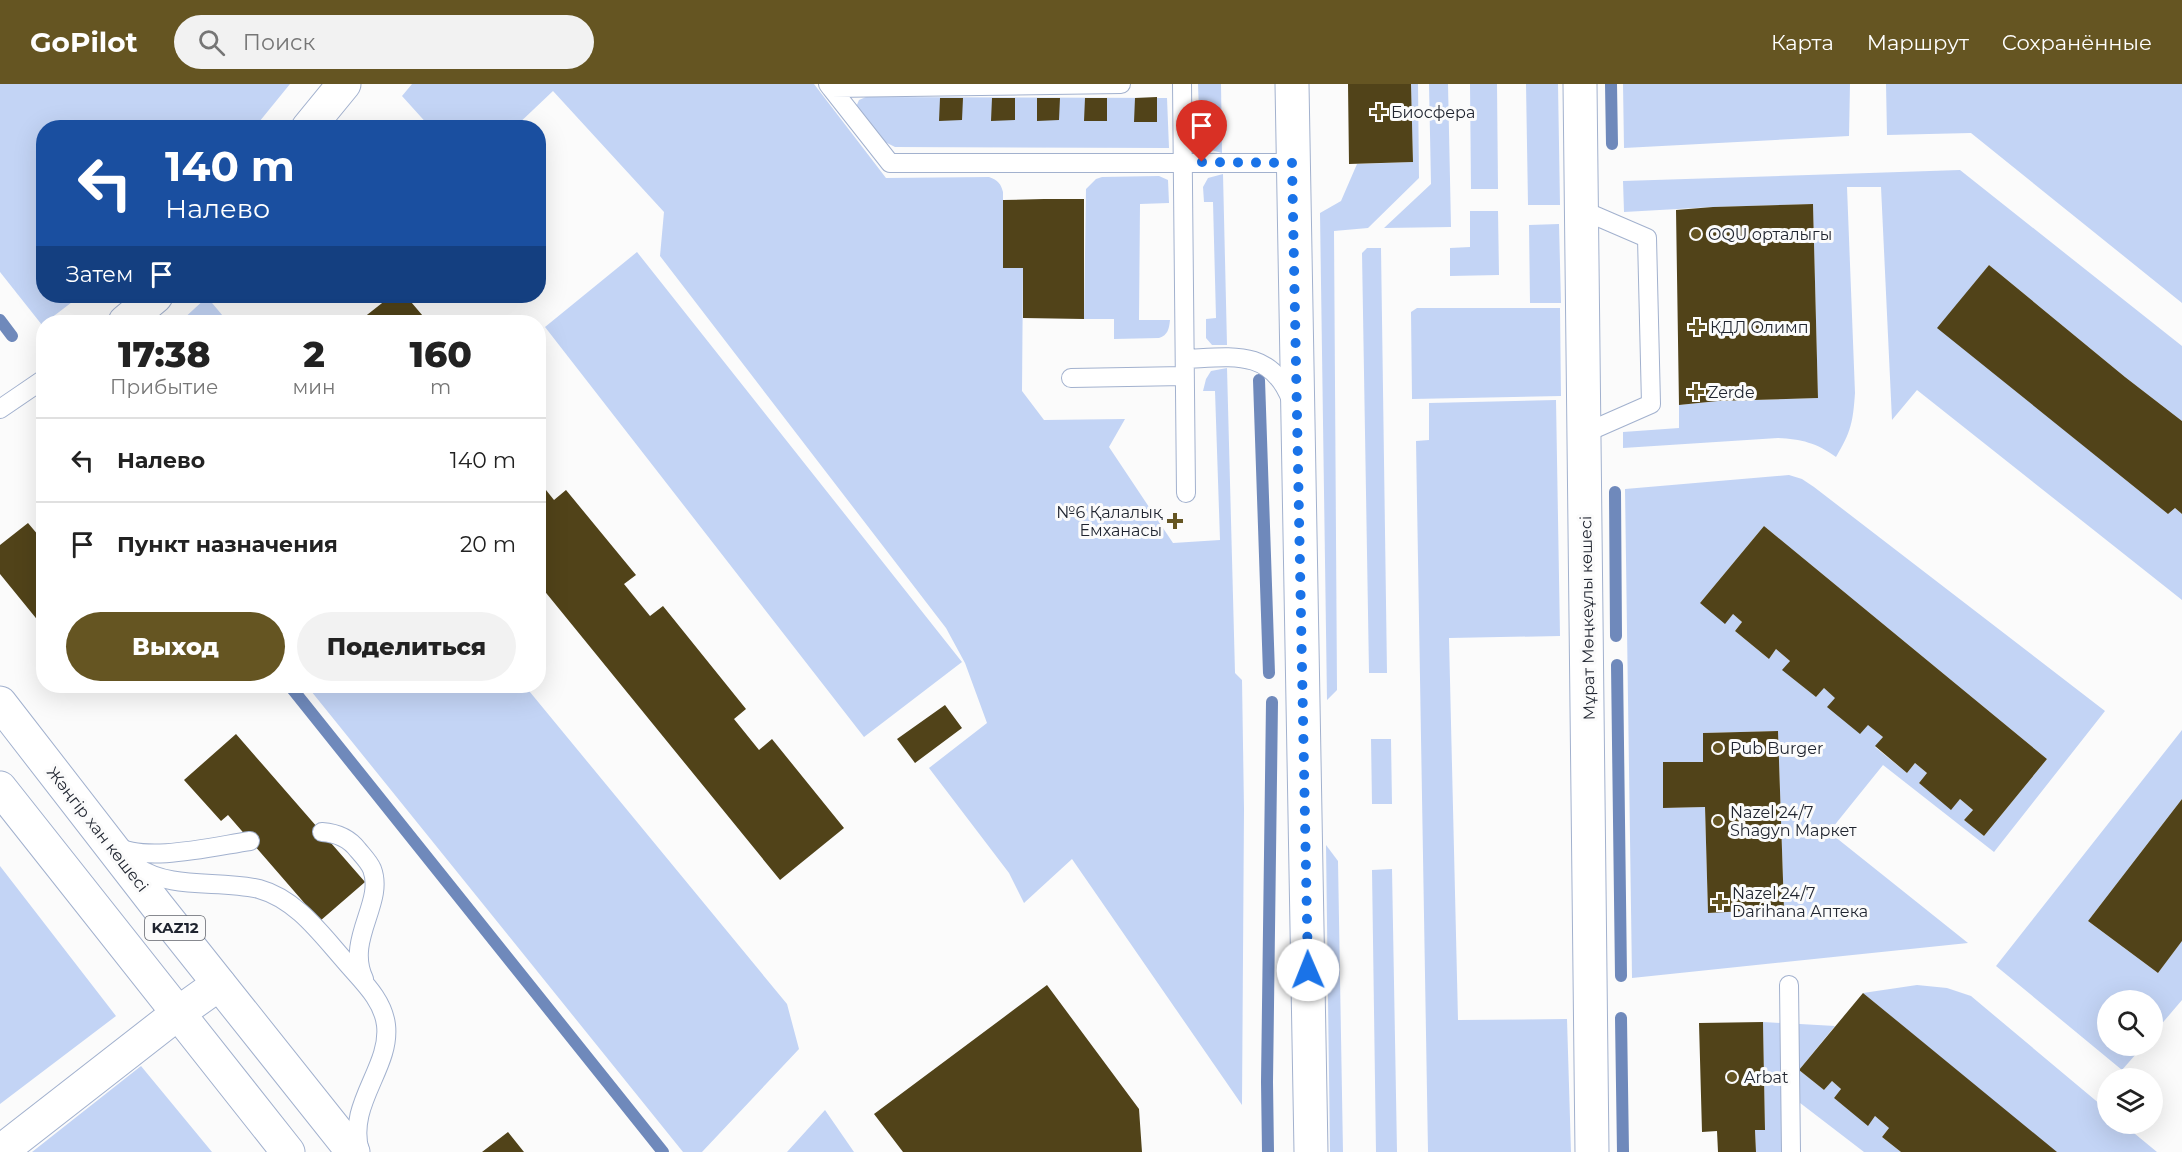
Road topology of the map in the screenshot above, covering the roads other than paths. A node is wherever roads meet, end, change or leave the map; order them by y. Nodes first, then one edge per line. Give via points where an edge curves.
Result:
1 (344, 84) edge
2 (1121, 84) edge
3 (1182, 84) edge
4 (1292, 84) edge
5 (1580, 84) edge
6 (830, 86) edge
7 (315, 120) edge
8 (1182, 162) junction
9 (1292, 163) junction
10 (1582, 210) junction
11 (148, 303) edge
12 (133, 315) edge
13 (1184, 367) junction
14 (1071, 378) dead end
15 (36, 384) edge
16 (0, 408) edge
17 (1299, 419) junction
18 (1585, 433) junction
19 (1186, 494) dead end
20 (0, 703) edge
21 (0, 788) edge
22 (322, 832) dead end
23 (250, 841) dead end
24 (110, 844) junction
25 (219, 984) junction
26 (1789, 986) dead end
27 (373, 994) junction
28 (177, 1014) junction
29 (0, 1152) edge
30 (288, 1152) edge
31 (352, 1152) edge
32 (360, 1152) edge
33 (1311, 1152) edge
34 (1592, 1152) edge
35 (1791, 1152) edge

1 - 7 main road
2 - 6 lane
3 - 8 lane
4 - 9 main road
5 - 10 main road, Мұрат Мөңкеұлы көшесі
6 - 8 lane via 890,163
8 - 9 lane
8 - 13 lane
9 - 17 main road
10 - 18 main road, Мұрат Мөңкеұлы көшесі
10 - 18 lane via 1647,238 1651,404
11 - 12 main road
13 - 14 lane
13 - 17 lane via 1234,357 1259,362 1278,376
13 - 19 lane
15 - 16 lane
17 - 33 main road
18 - 34 main road, Мұрат Мөңкеұлы көшесі
20 - 24 main road, Жәңгір хан көшесі / KAZ12
21 - 28 main road, KAZ12
22 - 27 lane via 333,833 355,845 372,870 374,895 358,958 359,969
23 - 24 lane via 154,854
24 - 25 main road, Жәңгір хан көшесі / KAZ12
24 - 27 lane via 128,861 156,876 182,883 259,889 283,900 310,921
25 - 28 main road
25 - 31 main road, Жәңгір хан көшесі / KAZ12
26 - 35 lane
27 - 32 lane via 386,1023 387,1036 360,1110
28 - 29 main road
28 - 30 main road, KAZ12

